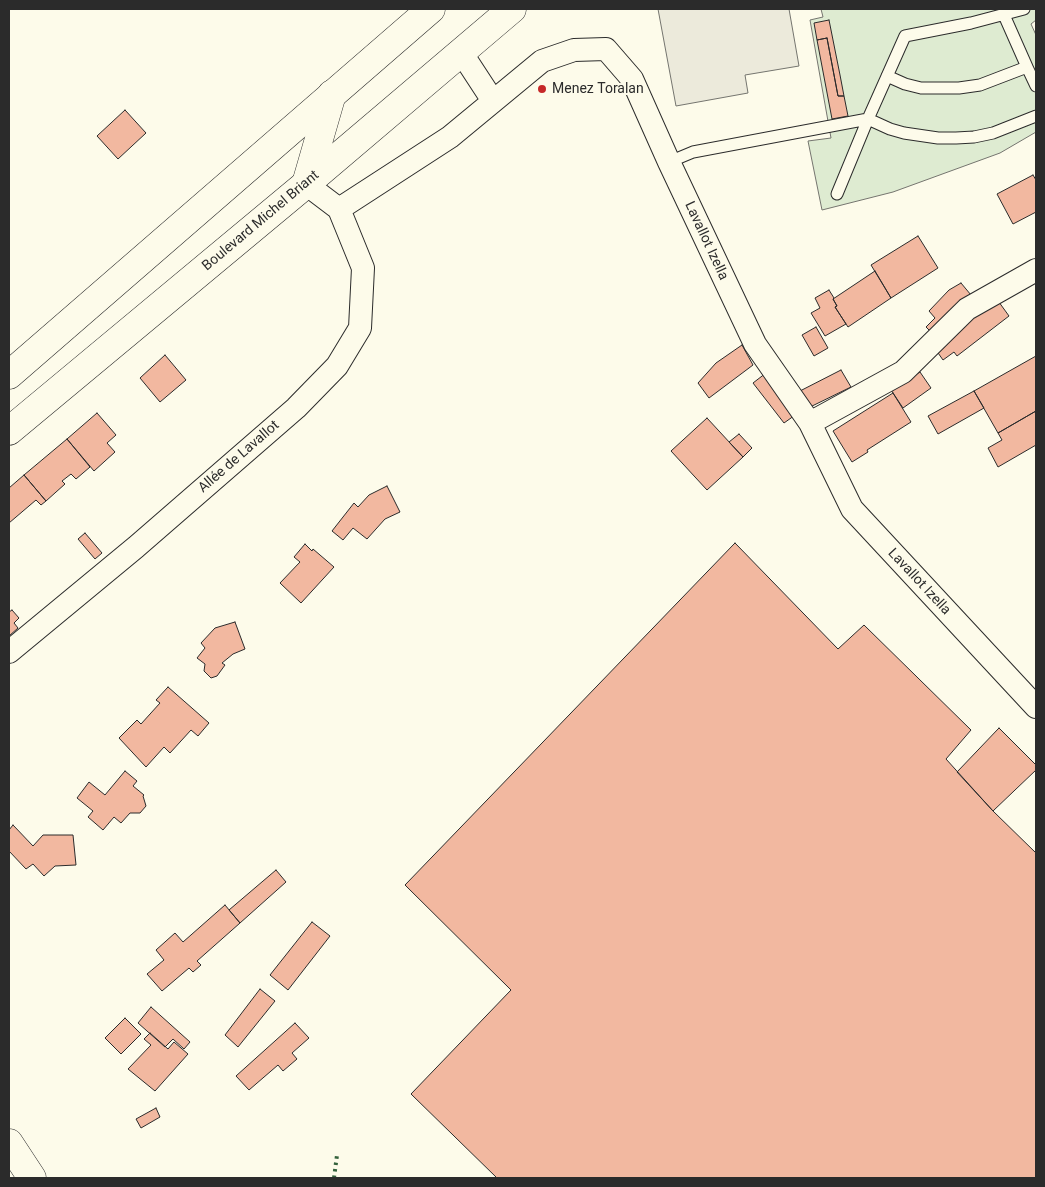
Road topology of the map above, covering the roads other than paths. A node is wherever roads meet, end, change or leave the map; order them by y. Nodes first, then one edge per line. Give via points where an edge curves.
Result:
1 (512, 9) edge
2 (1024, 9) edge
3 (426, 13) edge
4 (1004, 15) junction
5 (461, 52) junction
6 (1028, 67) junction
7 (887, 76) junction
8 (1036, 86) edge
9 (332, 94) junction
10 (493, 101) junction
11 (1036, 116) edge
12 (868, 119) junction
13 (669, 162) junction
14 (306, 184) junction
15 (837, 194) dead end
16 (339, 209) junction
17 (1036, 270) edge
18 (9, 375) edge
19 (810, 423) junction
20 (9, 431) edge
21 (9, 652) edge
22 (1036, 708) edge
23 (9, 1142) edge
24 (32, 1178) edge

1 - 5 main road, Boulevard Michel Briant
2 - 4 lane
3 - 9 main road
4 - 6 lane
4 - 7 lane via 905,36
5 - 10 street
5 - 14 main road, Boulevard Michel Briant
6 - 7 lane via 980,85 959,88 921,88
6 - 8 lane
7 - 12 lane
9 - 14 main road
9 - 18 main road
10 - 13 street, Lavallot Izella via 542,61 574,50 606,49 632,79
10 - 16 street, Lavallot Izella via 450,137
11 - 12 lane via 993,133 956,138 904,133
12 - 13 lane via 693,152
12 - 15 lane
13 - 19 street, Lavallot Izella via 755,344
14 - 16 street
14 - 20 main road, Boulevard Michel Briant
16 - 21 street, Allée de Lavallot via 363,268 360,328 337,366 296,408
17 - 19 street via 967,309 904,372
19 - 22 street, Lavallot Izella via 852,509
23 - 24 main road

